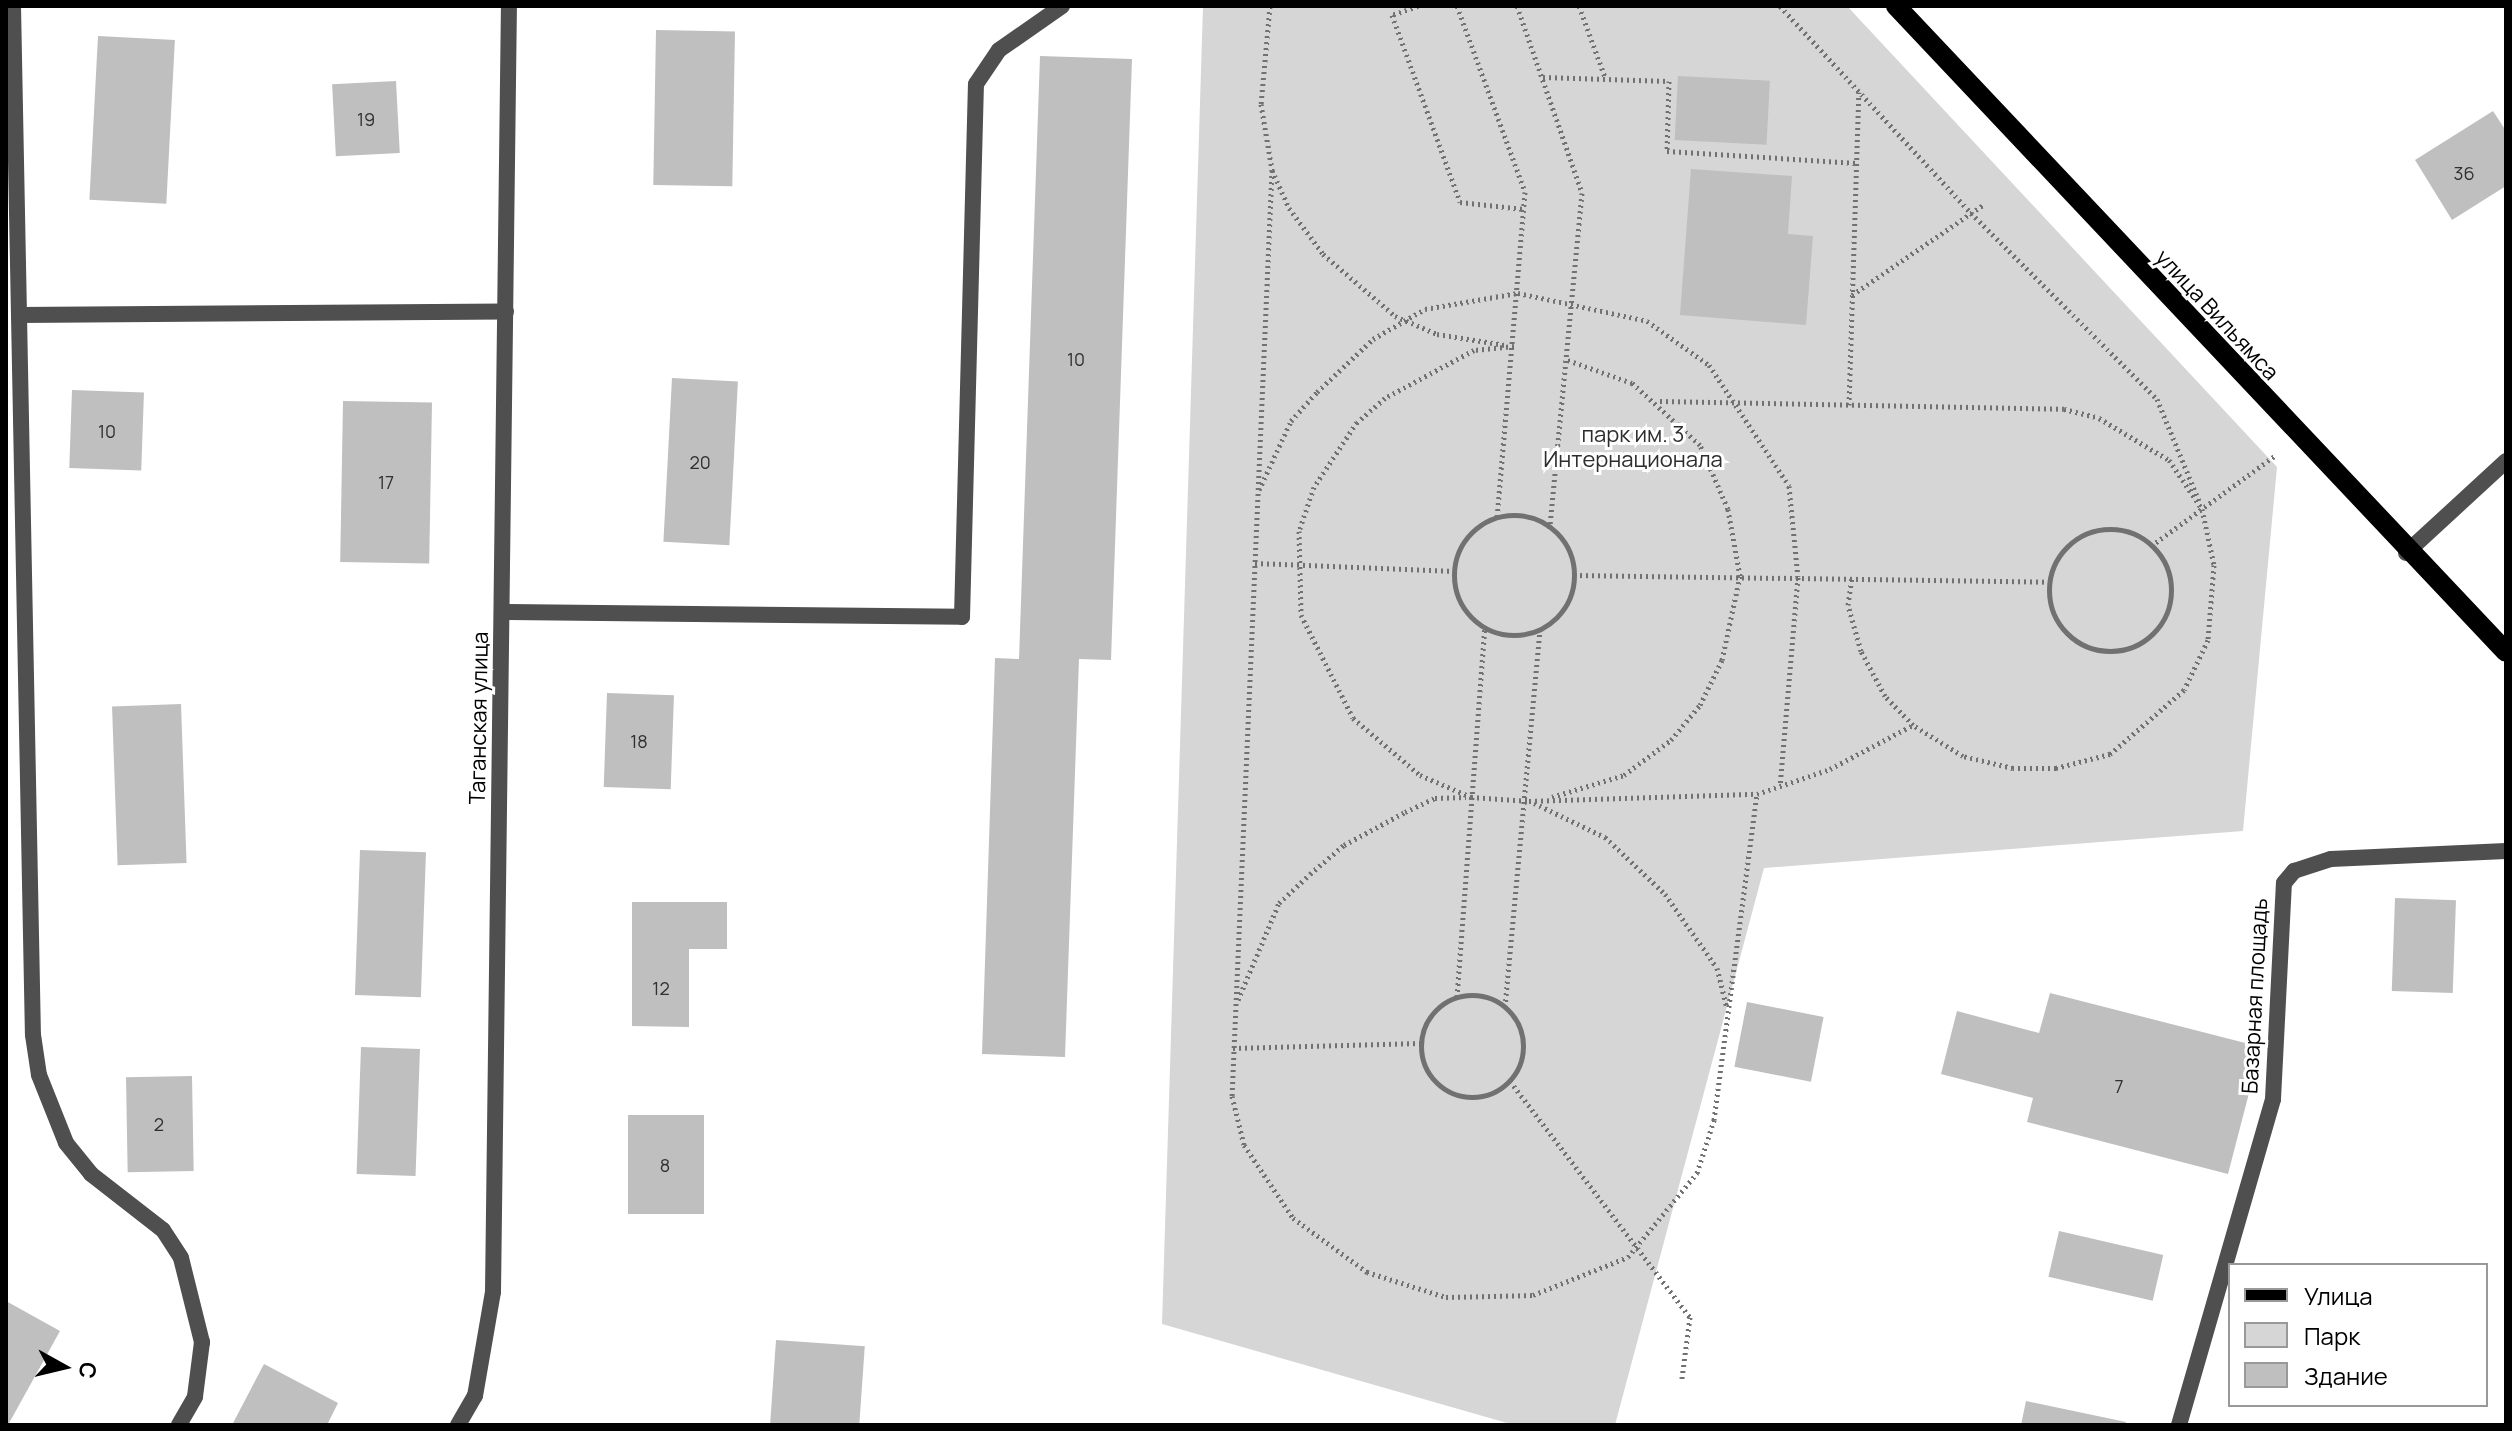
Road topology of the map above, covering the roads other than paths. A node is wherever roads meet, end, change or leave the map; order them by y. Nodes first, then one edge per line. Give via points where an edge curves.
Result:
1 (13, 6) edge
2 (509, 6) edge
3 (1062, 6) edge
4 (1896, 6) edge
5 (506, 312) junction
6 (19, 315) junction
7 (2506, 461) edge
8 (2406, 553) junction
9 (502, 612) junction
10 (2506, 652) edge
11 (2506, 851) edge
12 (179, 1425) edge
13 (458, 1425) edge
14 (2179, 1425) edge

1 - 6 street
2 - 5 street, Таганская улица
3 - 9 street via 999,50 976,84 962,617
4 - 8 main road, улица Вильямса
5 - 6 street
5 - 9 street, Таганская улица
6 - 12 street via 37,1062 66,1143 91,1174 163,1230 181,1258 202,1342 195,1397
7 - 8 street
8 - 10 main road, улица Вильямса
9 - 13 street, Таганская улица via 493,1292 475,1396
11 - 14 street, Базарная площадь via 2331,859 2294,871 2284,883 2273,1099

